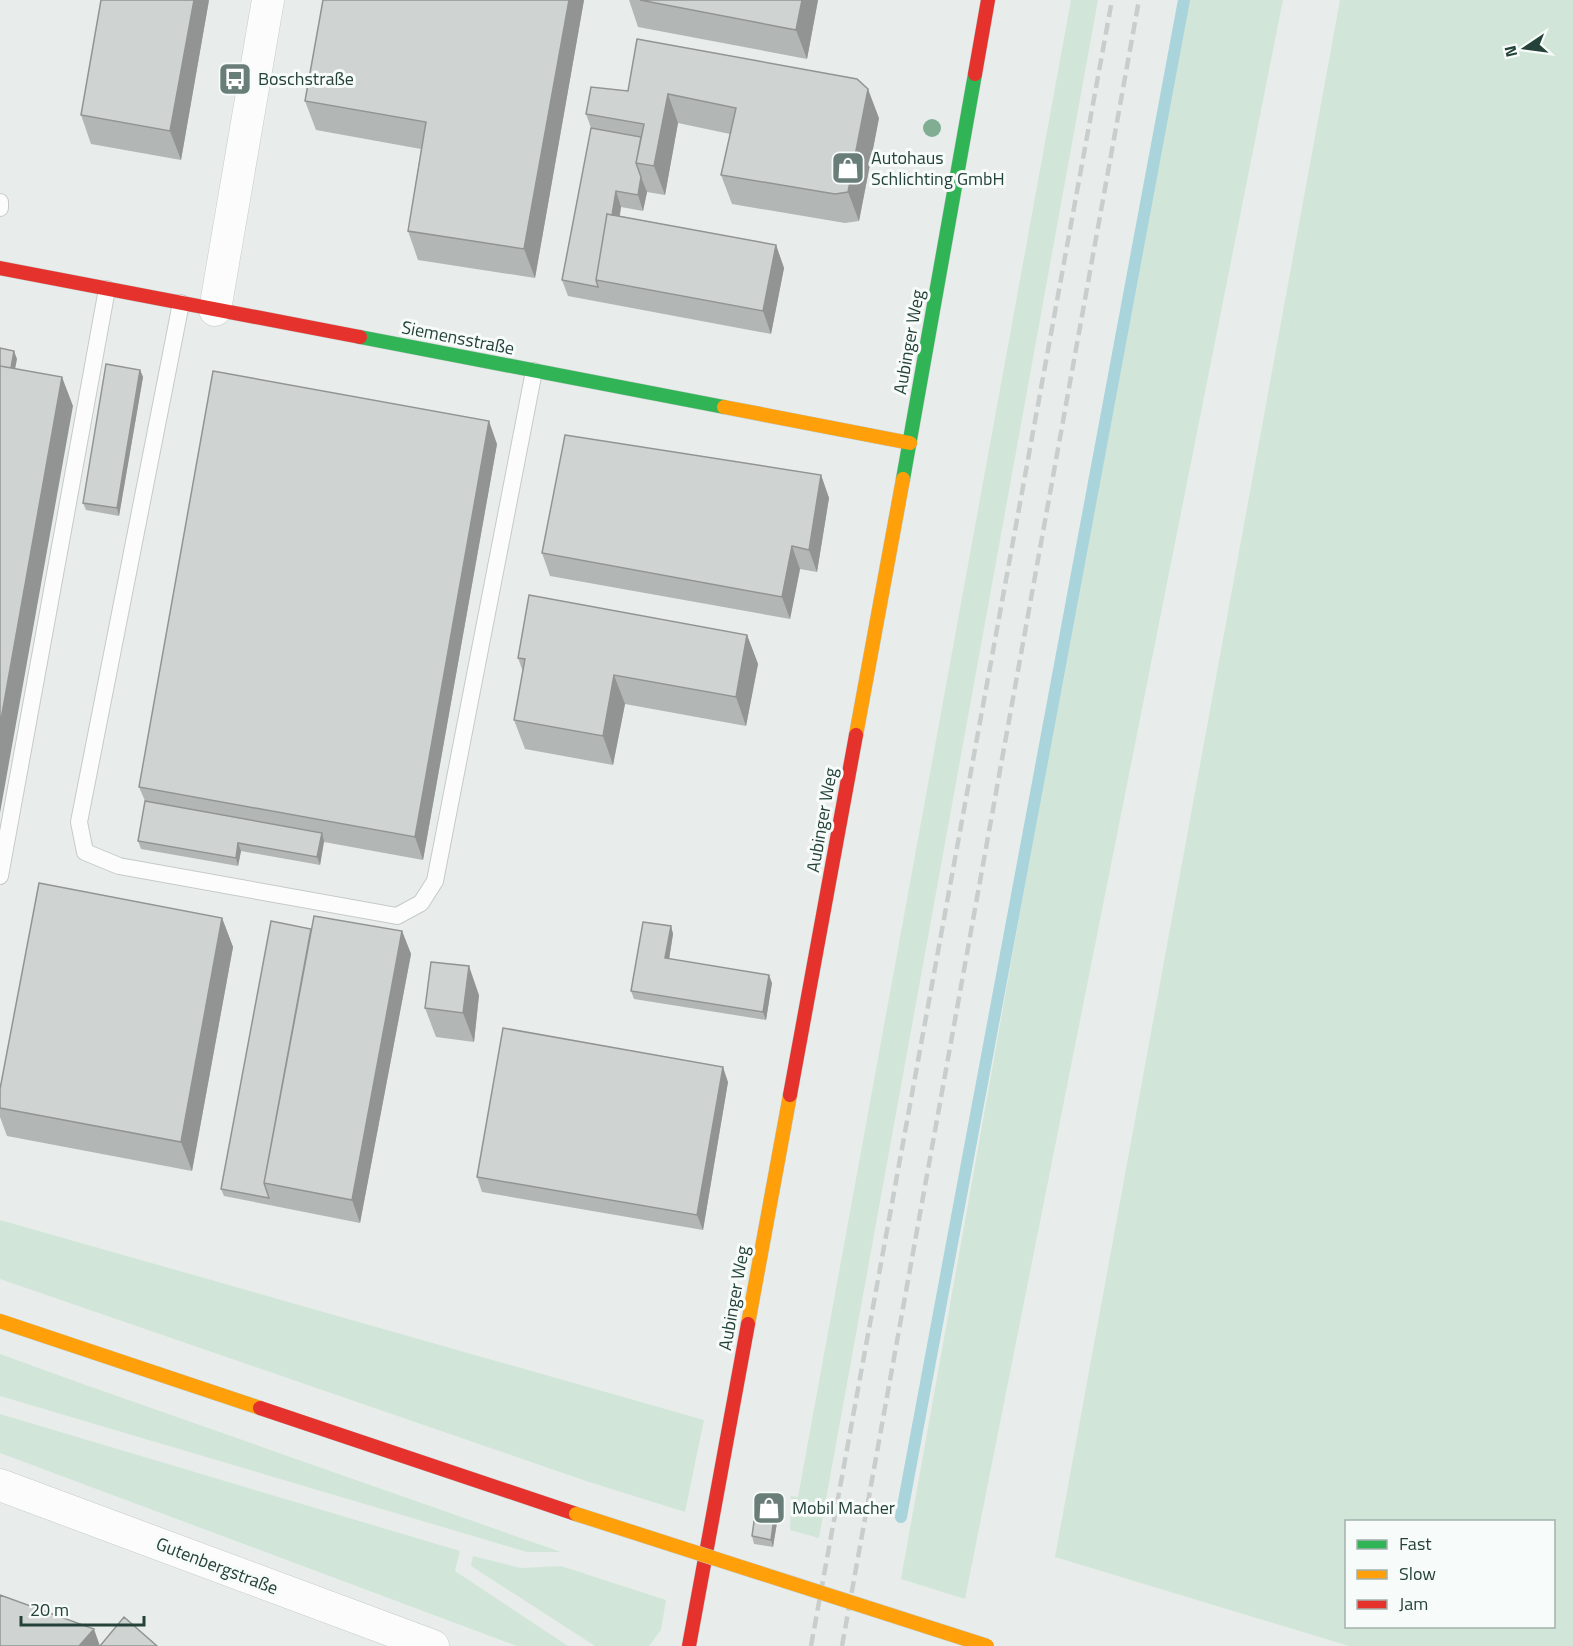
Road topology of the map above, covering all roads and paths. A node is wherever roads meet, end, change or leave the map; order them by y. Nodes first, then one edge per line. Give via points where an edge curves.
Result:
1 (268, 0) edge
2 (988, 0) edge
3 (0, 202) edge
4 (0, 208) edge
5 (0, 268) edge
6 (107, 289) junction
7 (181, 303) junction
8 (215, 310) junction
9 (534, 371) junction
10 (910, 443) junction
11 (0, 876) edge
12 (0, 1320) edge
13 (0, 1485) edge
14 (378, 1637) edge
15 (434, 1646) edge
16 (688, 1646) edge
17 (987, 1646) edge

1 - 8 street
2 - 10 street, Aubinger Weg
3 - 4 lane
5 - 6 street, Siemensstraße
6 - 7 street, Siemensstraße
6 - 11 lane
7 - 8 street, Siemensstraße
7 - 9 lane via 79,822 86,852 119,866 397,916 421,903 435,881
8 - 9 street, Siemensstraße
9 - 10 street, Siemensstraße
10 - 16 street, Aubinger Weg
12 - 17 street, bridge via 576,1514
13 - 14 street, Gutenbergstraße
14 - 15 street, Gutenbergstraße

